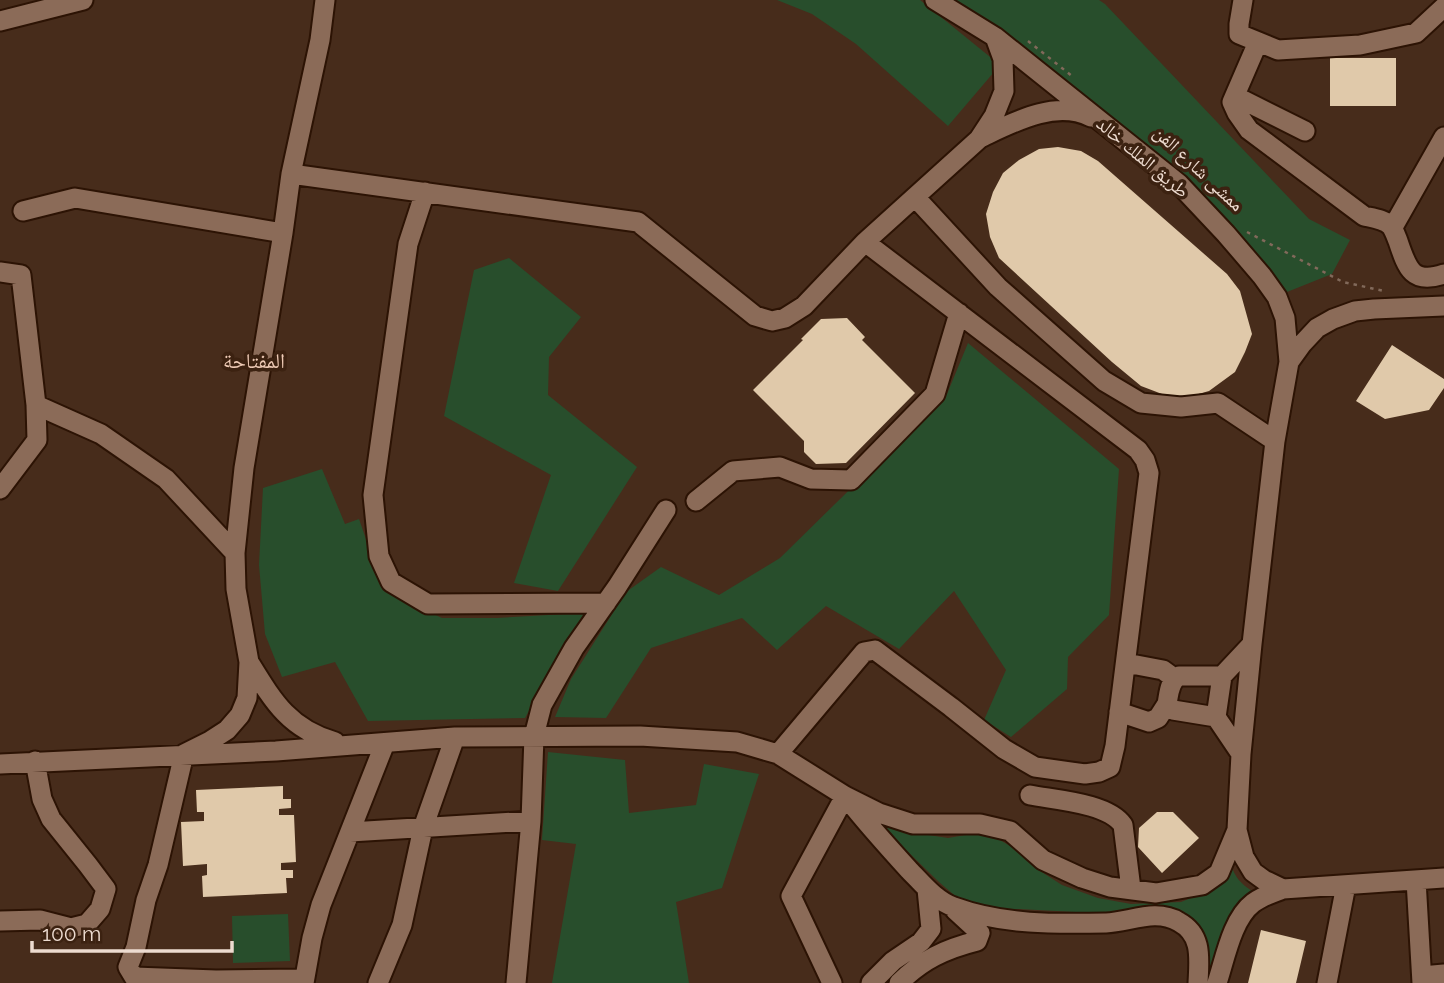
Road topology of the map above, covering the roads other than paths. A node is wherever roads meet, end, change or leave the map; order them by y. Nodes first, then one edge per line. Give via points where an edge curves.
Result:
1 (83, 0) edge
2 (325, 0) edge
3 (935, 0) edge
4 (1242, 0) edge
5 (1444, 7) edge
6 (0, 20) edge
7 (995, 37) junction
8 (1258, 42) junction
9 (1235, 96) junction
10 (1305, 131) dead end
11 (1120, 137) junction
12 (1444, 137) edge
13 (979, 139) junction
14 (291, 174) junction
15 (425, 192) junction
16 (915, 197) junction
17 (23, 211) dead end
18 (1393, 227) junction
19 (283, 233) junction
20 (865, 242) junction
21 (0, 272) edge
22 (1444, 274) edge
23 (1444, 306) edge
24 (959, 313) junction
25 (1289, 362) junction
26 (36, 404) junction
27 (1275, 441) junction
28 (0, 489) edge
29 (696, 501) dead end
30 (666, 510) dead end
31 (235, 553) junction
32 (606, 603) junction
33 (1252, 644) junction
34 (249, 662) junction
35 (1126, 663) junction
36 (1223, 676) junction
37 (1174, 678) junction
38 (1167, 704) junction
39 (1119, 712) junction
40 (1216, 717) junction
41 (534, 736) junction
42 (455, 737) junction
43 (385, 743) junction
44 (344, 744) junction
45 (184, 754) junction
46 (778, 754) junction
47 (1241, 754) junction
48 (35, 761) junction
49 (0, 764) edge
50 (1075, 772) junction
51 (1030, 795) dead end
52 (845, 796) junction
53 (1073, 803) junction
54 (531, 821) junction
55 (423, 828) junction
56 (1237, 830) junction
57 (350, 832) junction
58 (1444, 878) edge
59 (1416, 880) junction
60 (1346, 885) junction
61 (927, 889) junction
62 (1283, 889) junction
63 (1131, 890) junction
64 (951, 906) junction
65 (0, 921) edge
66 (1444, 974) edge
67 (1422, 979) edge
68 (304, 981) edge
69 (216, 982) edge
70 (378, 983) edge
71 (516, 983) edge
72 (832, 983) edge
73 (871, 983) edge
74 (899, 983) edge
75 (1198, 983) edge
76 (1217, 983) edge
77 (1327, 983) edge

1 - 6 street
2 - 14 street
3 - 7 street, طريق الملك خالد
4 - 8 street via 1239,34
5 - 8 street via 1416,33 1360,45 1278,50
7 - 11 street, طريق الملك خالد
7 - 13 street via 1003,59 1004,92
8 - 9 street
9 - 10 street
9 - 18 street via 1232,102 1249,130 1364,216
11 - 13 street via 1088,115 1067,110 1012,123
11 - 25 street, طريق الملك خالد via 1179,184 1262,276 1285,318
12 - 18 street
13 - 16 street
14 - 15 street
14 - 19 street
15 - 20 street via 638,222 755,316 772,321 804,306
15 - 32 street via 408,244 373,495 379,556 391,582 428,604
16 - 20 street
16 - 27 street via 998,287 1104,381 1141,403 1181,407 1218,403
17 - 19 street via 75,198
18 - 22 street via 1406,267 1429,279
19 - 31 street via 244,468
20 - 24 street
21 - 26 street via 21,275
23 - 25 street via 1355,311 1317,328
24 - 29 street via 935,394 851,480 811,479 780,467 733,471
24 - 35 street via 1138,450 1145,460 1149,473
25 - 27 street
26 - 28 street via 37,440
26 - 31 street via 101,434 166,479
27 - 33 street
30 - 32 street
31 - 34 street via 236,589
32 - 41 street via 542,705
33 - 36 street
33 - 47 street
34 - 44 street via 268,694 297,725
34 - 45 street via 247,698 240,715 227,730
35 - 37 street via 1163,670
35 - 39 street
36 - 37 street
36 - 40 street
37 - 38 street
38 - 39 street via 1158,718 1149,722
38 - 40 street via 1173,710
39 - 50 street via 1110,767
40 - 47 street
41 - 42 street
41 - 46 street via 737,742
41 - 54 street
42 - 43 street
42 - 55 street
43 - 44 street
43 - 57 street
44 - 45 street
45 - 48 street
45 - 69 street via 128,967 134,977
46 - 50 street via 864,652 875,650 1004,749 1035,767
46 - 52 street
47 - 56 street
48 - 49 street
48 - 65 street via 51,819 106,889 100,909 87,924 71,928 40,920
50 - 53 street
51 - 53 street
52 - 61 street
52 - 63 street via 913,824 980,824 1010,831 1043,860 1091,881
52 - 72 street via 791,896
53 - 63 street via 1101,809 1124,825
54 - 55 street
54 - 71 street
55 - 57 street
55 - 70 street via 402,925
56 - 62 street via 1253,872
56 - 63 street via 1219,873 1202,885 1156,893
57 - 68 street via 321,905
58 - 59 street
59 - 60 street
59 - 67 street
60 - 62 street
60 - 77 street
61 - 64 street
61 - 73 street via 932,929
62 - 76 street via 1252,903 1239,919
64 - 74 street via 980,933 977,941 934,956
64 - 75 street via 986,917 1045,923 1169,917 1192,933 1198,945
66 - 67 street
68 - 69 street

